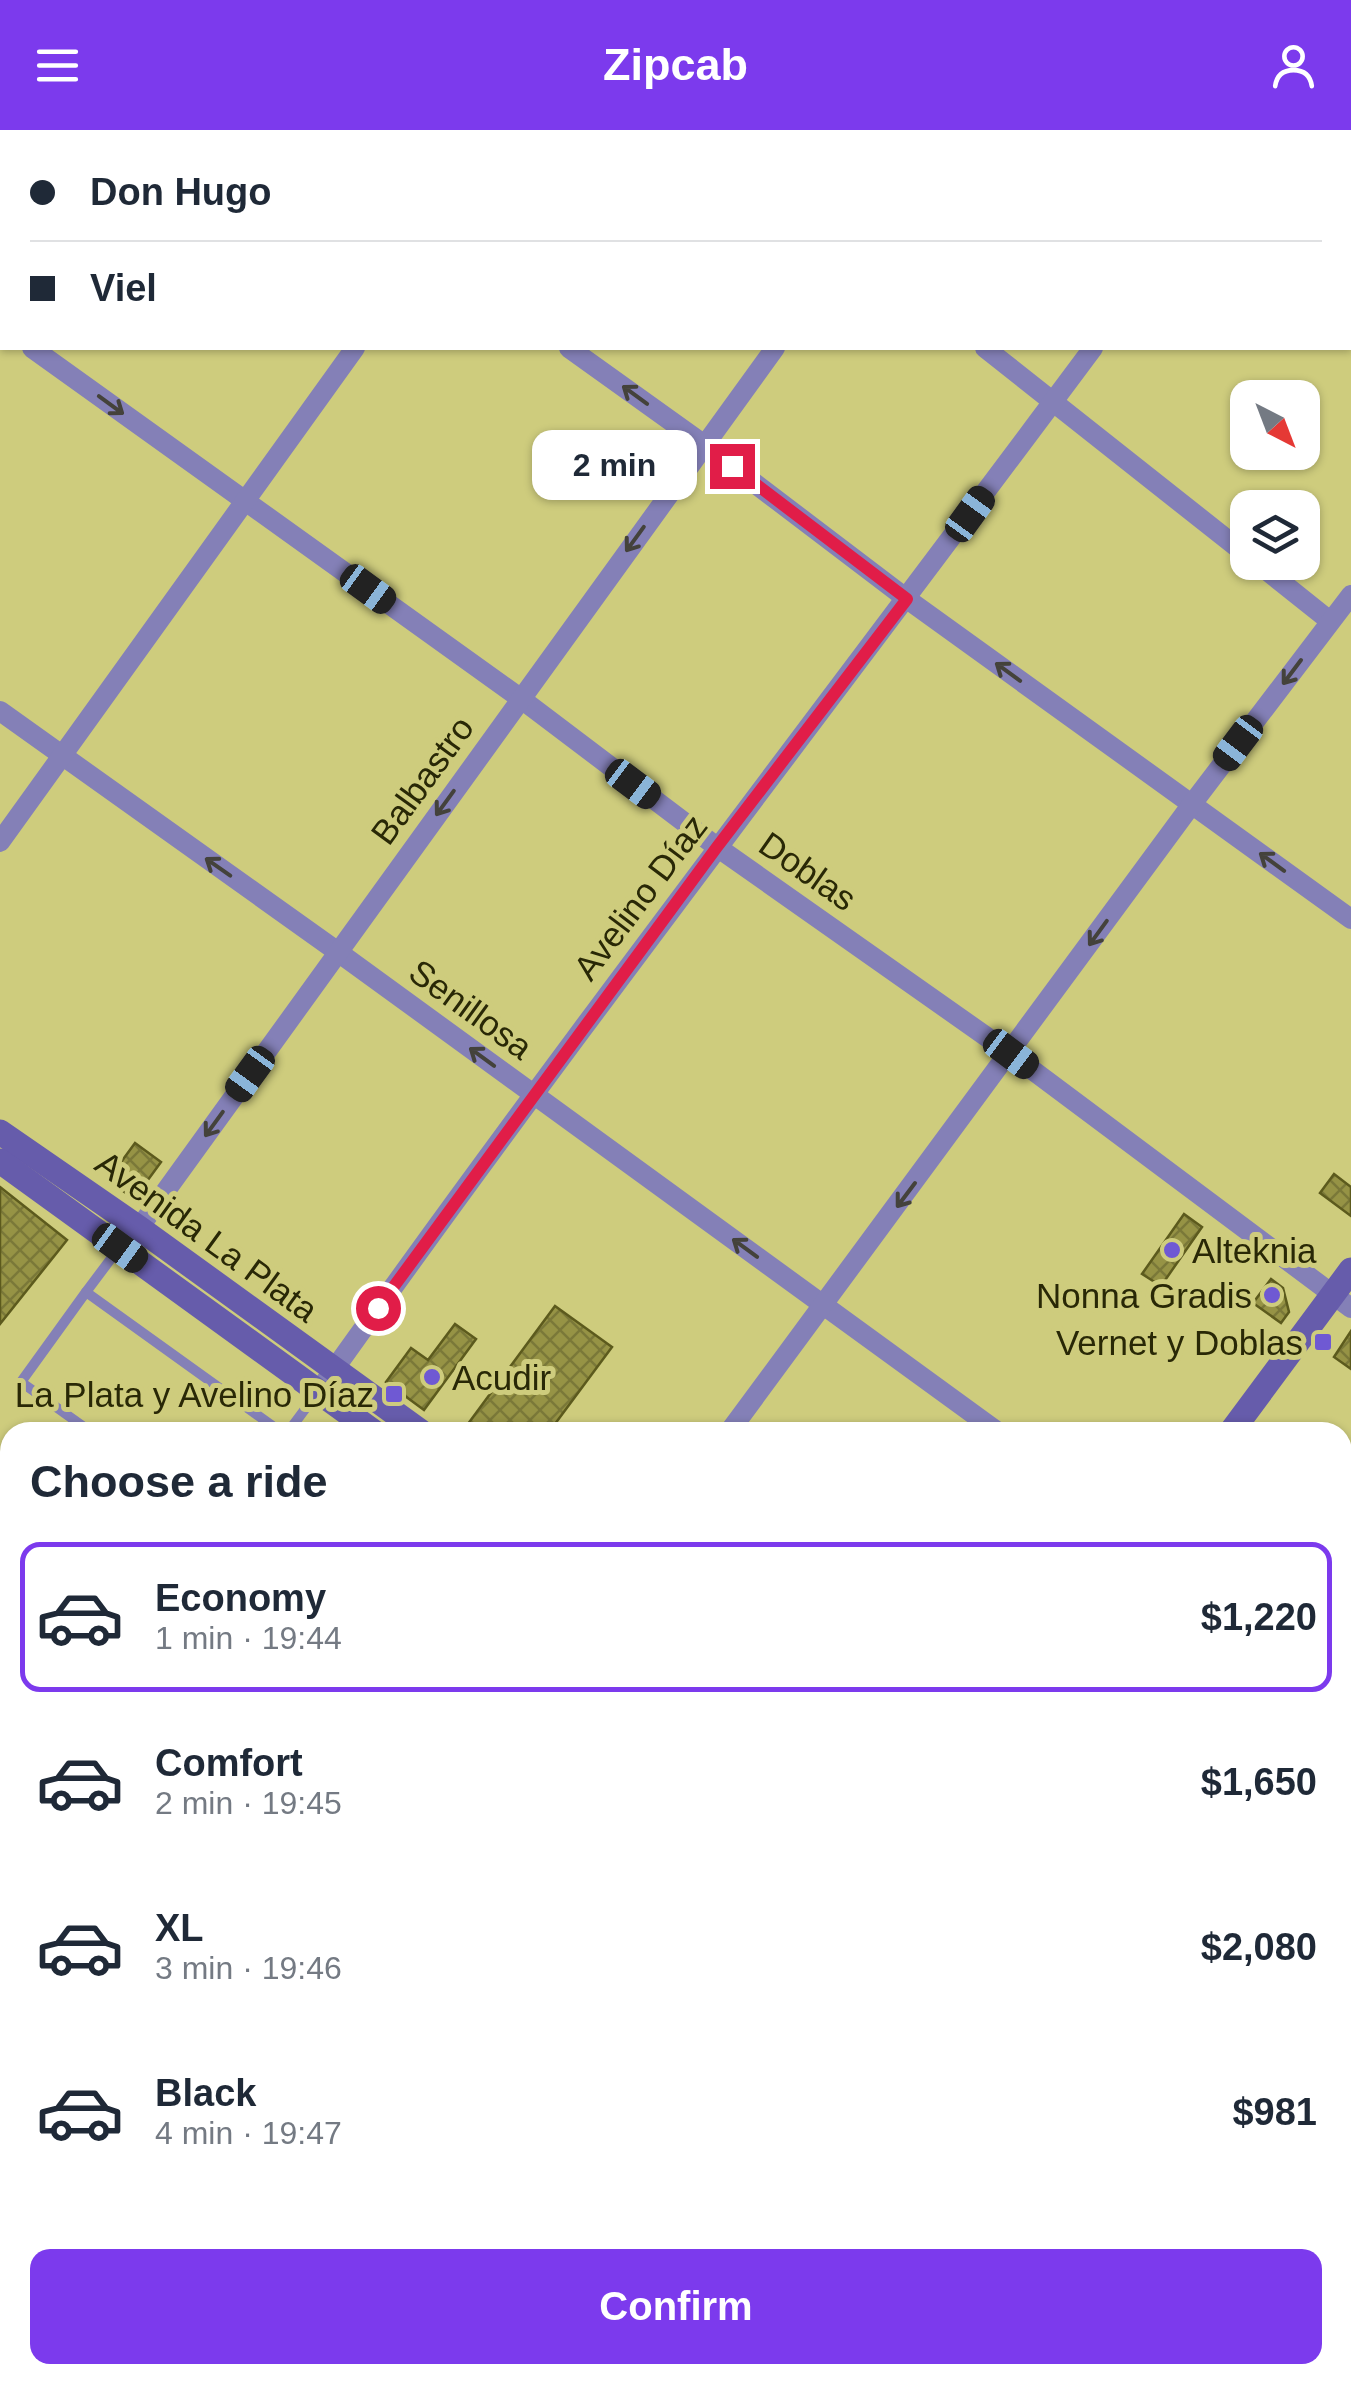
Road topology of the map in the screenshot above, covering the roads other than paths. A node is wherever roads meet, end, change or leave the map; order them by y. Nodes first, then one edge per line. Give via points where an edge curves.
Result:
1 (35, 350) edge
2 (353, 350) edge
3 (572, 350) edge
4 (773, 350) edge
5 (988, 350) edge
6 (1090, 350) edge
7 (1052, 401) junction
8 (704, 444) junction
9 (245, 502) junction
10 (1230, 542) edge
11 (1279, 580) edge
12 (1351, 594) edge
13 (907, 599) junction
14 (1330, 621) junction
15 (520, 698) junction
16 (0, 711) edge
17 (61, 755) junction
18 (1192, 804) junction
19 (0, 842) edge
20 (717, 847) junction
21 (1351, 919) edge
22 (338, 952) junction
23 (1011, 1054) junction
24 (534, 1095) junction
25 (1, 1134) edge
26 (0, 1161) edge
27 (139, 1228) junction
28 (120, 1248) junction
29 (1351, 1270) edge
30 (86, 1292) junction
31 (1342, 1301) edge
32 (824, 1305) junction
33 (334, 1370) junction
34 (318, 1392) junction
35 (77, 1422) edge
36 (271, 1422) edge
37 (293, 1422) edge
38 (360, 1422) edge
39 (407, 1422) edge
40 (736, 1422) edge
41 (984, 1422) edge
42 (1239, 1422) edge

1 -> 9 street, Doblas
2 - 9 street
8 -> 3 street
4 - 8 street, Balbastro
5 - 7 street
6 - 7 street, Avelino Díaz
7 - 10 street
7 - 13 street, Avelino Díaz
8 - 13 street
8 -> 15 street, Balbastro
9 - 15 street, Doblas
9 - 17 street
11 - 14 street
12 - 14 street
18 -> 13 street
13 - 20 street, Avelino Díaz
14 -> 18 street
15 - 20 street, Doblas
15 -> 22 street, Balbastro
16 - 17 street, Senillosa
17 - 19 street
22 -> 17 street, Senillosa
21 -> 18 street
18 -> 23 street
20 - 23 street, Doblas
20 - 24 street, Avelino Díaz
24 -> 22 street, Senillosa
22 -> 27 street, Balbastro
23 - 31 street, Doblas
23 -> 32 street
32 -> 24 street, Senillosa
24 - 33 street, Avelino Díaz
25 - 27 main road, Avenida La Plata
26 - 28 main road, Avenida La Plata
27 - 28 street, Balbastro
27 - 33 main road, Avenida La Plata
28 - 30 lane
28 - 34 main road, Avenida La Plata
29 - 31 main road
30 - 35 lane via 21,1382
30 - 36 lane
31 - 42 main road
32 - 40 street
32 - 41 street, Senillosa
33 - 34 street, Avelino Díaz
33 - 39 main road, Avenida La Plata
34 - 37 lane
34 - 38 main road, Avenida La Plata

